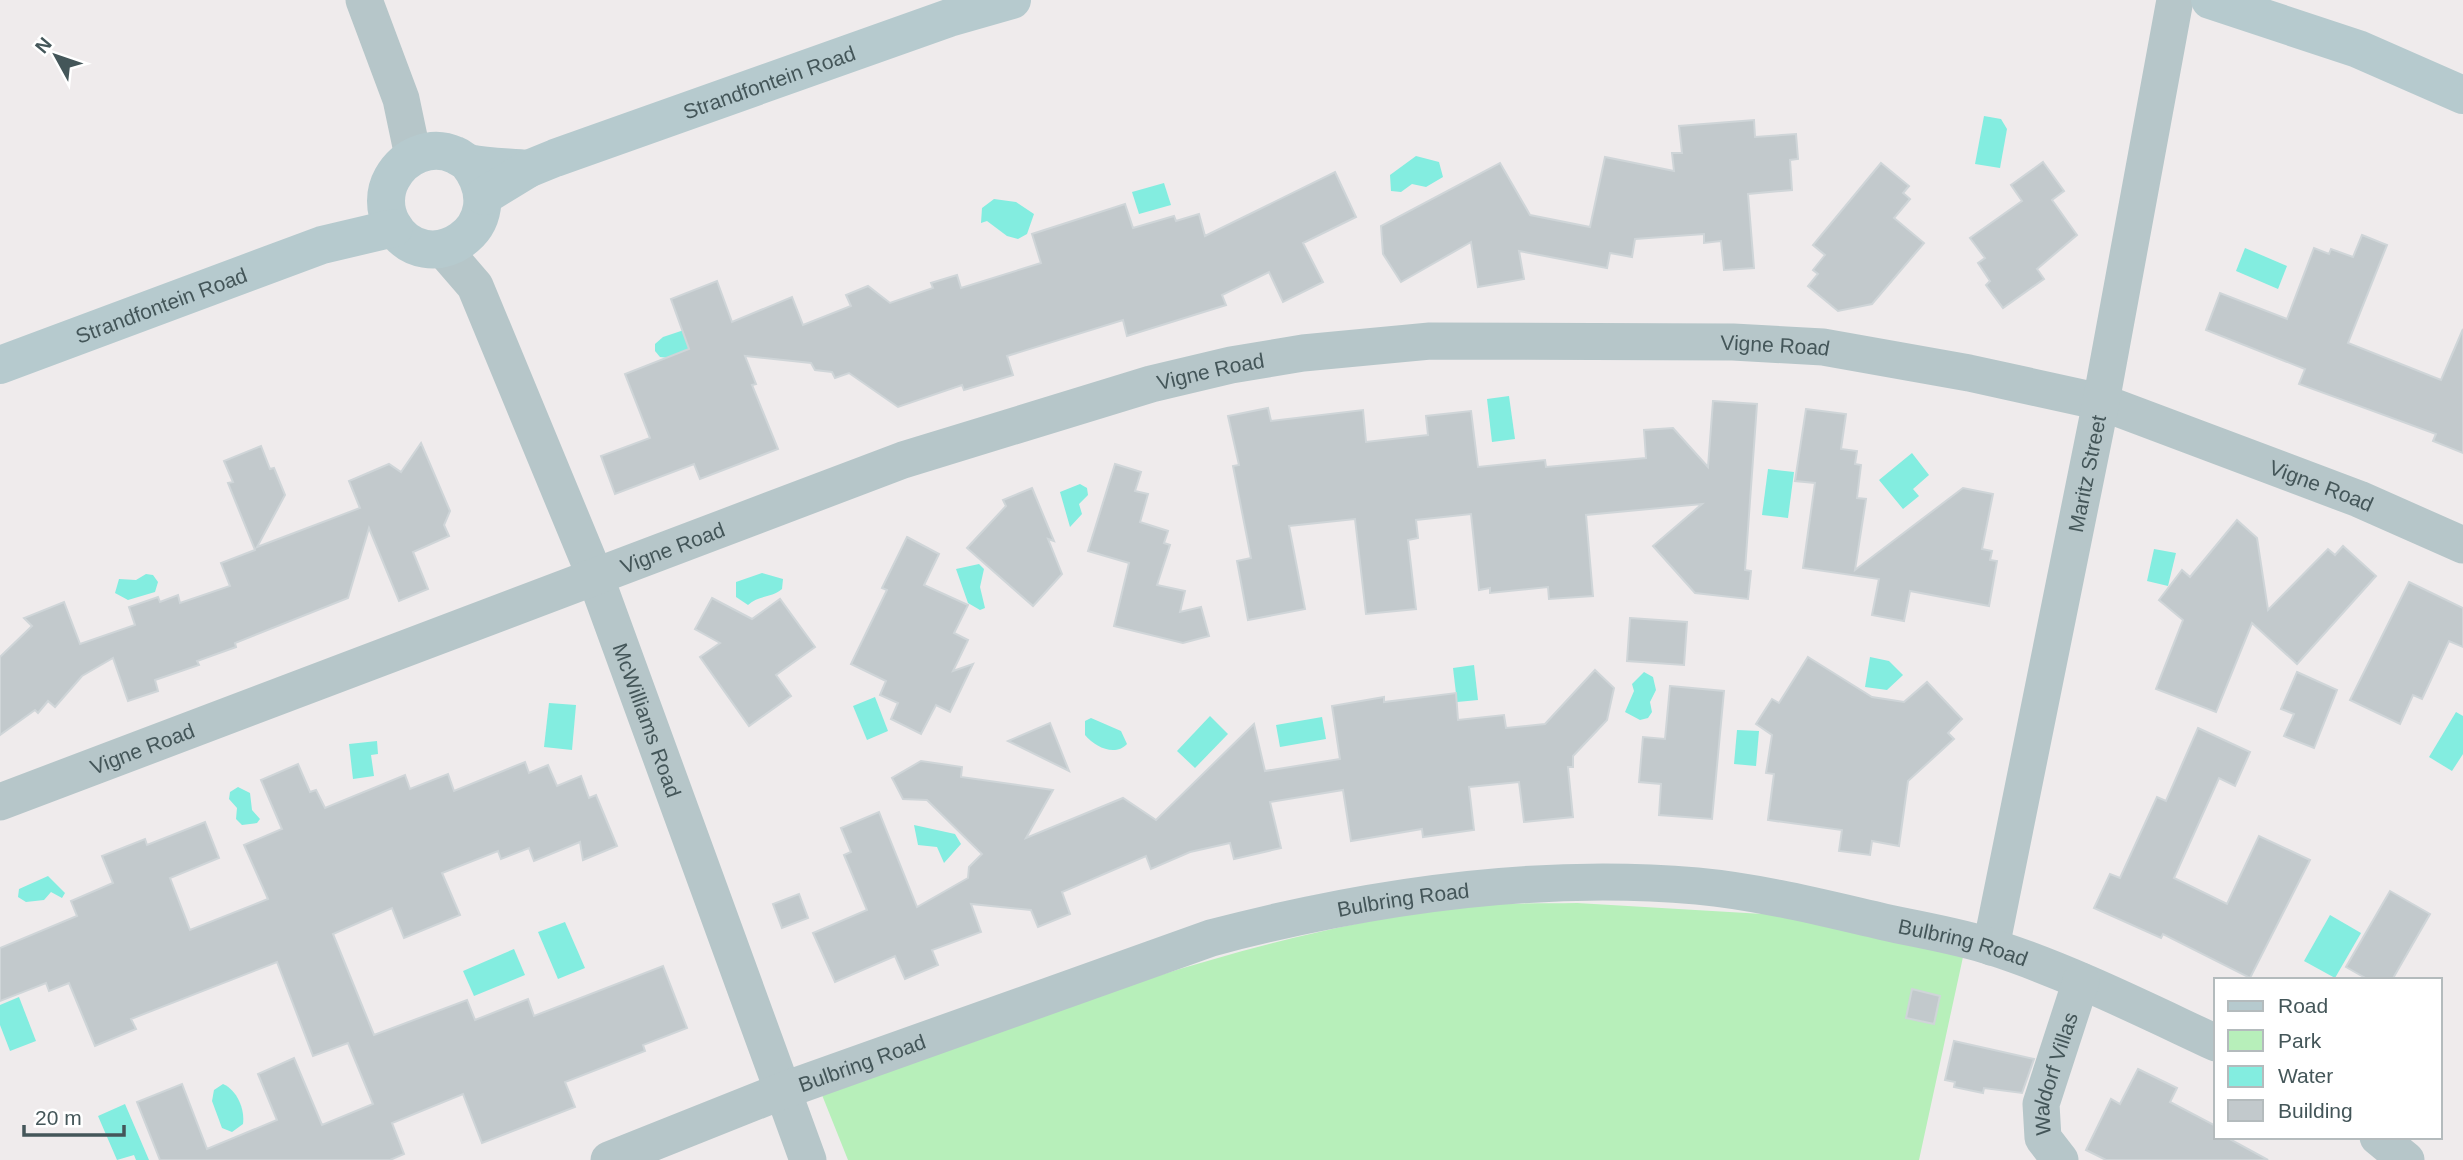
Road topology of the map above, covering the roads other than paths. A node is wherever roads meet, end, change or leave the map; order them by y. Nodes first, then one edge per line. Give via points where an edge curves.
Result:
1 (364, 0) edge
2 (1012, 0) edge
3 (2175, 0) edge
4 (2210, 0) edge
5 (2463, 95) edge
6 (454, 191) junction
7 (390, 216) junction
8 (0, 365) edge
9 (2101, 402) junction
10 (2463, 545) edge
11 (596, 576) junction
12 (0, 802) edge
13 (1991, 947) junction
14 (2081, 981) junction
15 (2214, 1041) edge
16 (782, 1091) junction
17 (2380, 1139) edge
18 (609, 1160) edge
19 (808, 1160) edge
20 (2060, 1160) edge
21 (2406, 1160) edge

1 - 6 street via 401,99
2 - 6 main road, Strandfontein Road
3 - 9 street, Maritz Street
4 - 5 main road via 2358,49
6 - 7 main road, Strandfontein Road via 416,244
6 - 7 main road via 398,167 388,184
6 - 11 street, McWilliams Road via 475,286
7 - 8 main road, Strandfontein Road
9 - 10 street, Vigne Road via 2359,499
9 - 11 street, Vigne Road via 1823,347 1733,342 1430,341 1303,353 1151,384 903,460
9 - 13 street, Maritz Street
11 - 12 street, Vigne Road
11 - 16 street, McWilliams Road
13 - 14 street, Bulbring Road
13 - 16 street, Bulbring Road via 1786,899 1697,886 1612,883 1468,888 1309,914 1211,939
14 - 15 street, Bulbring Road
14 - 20 street, Waldorf Villas via 2040,1104 2043,1138
16 - 18 street, Bulbring Road
16 - 19 street, McWilliams Road
17 - 21 street

